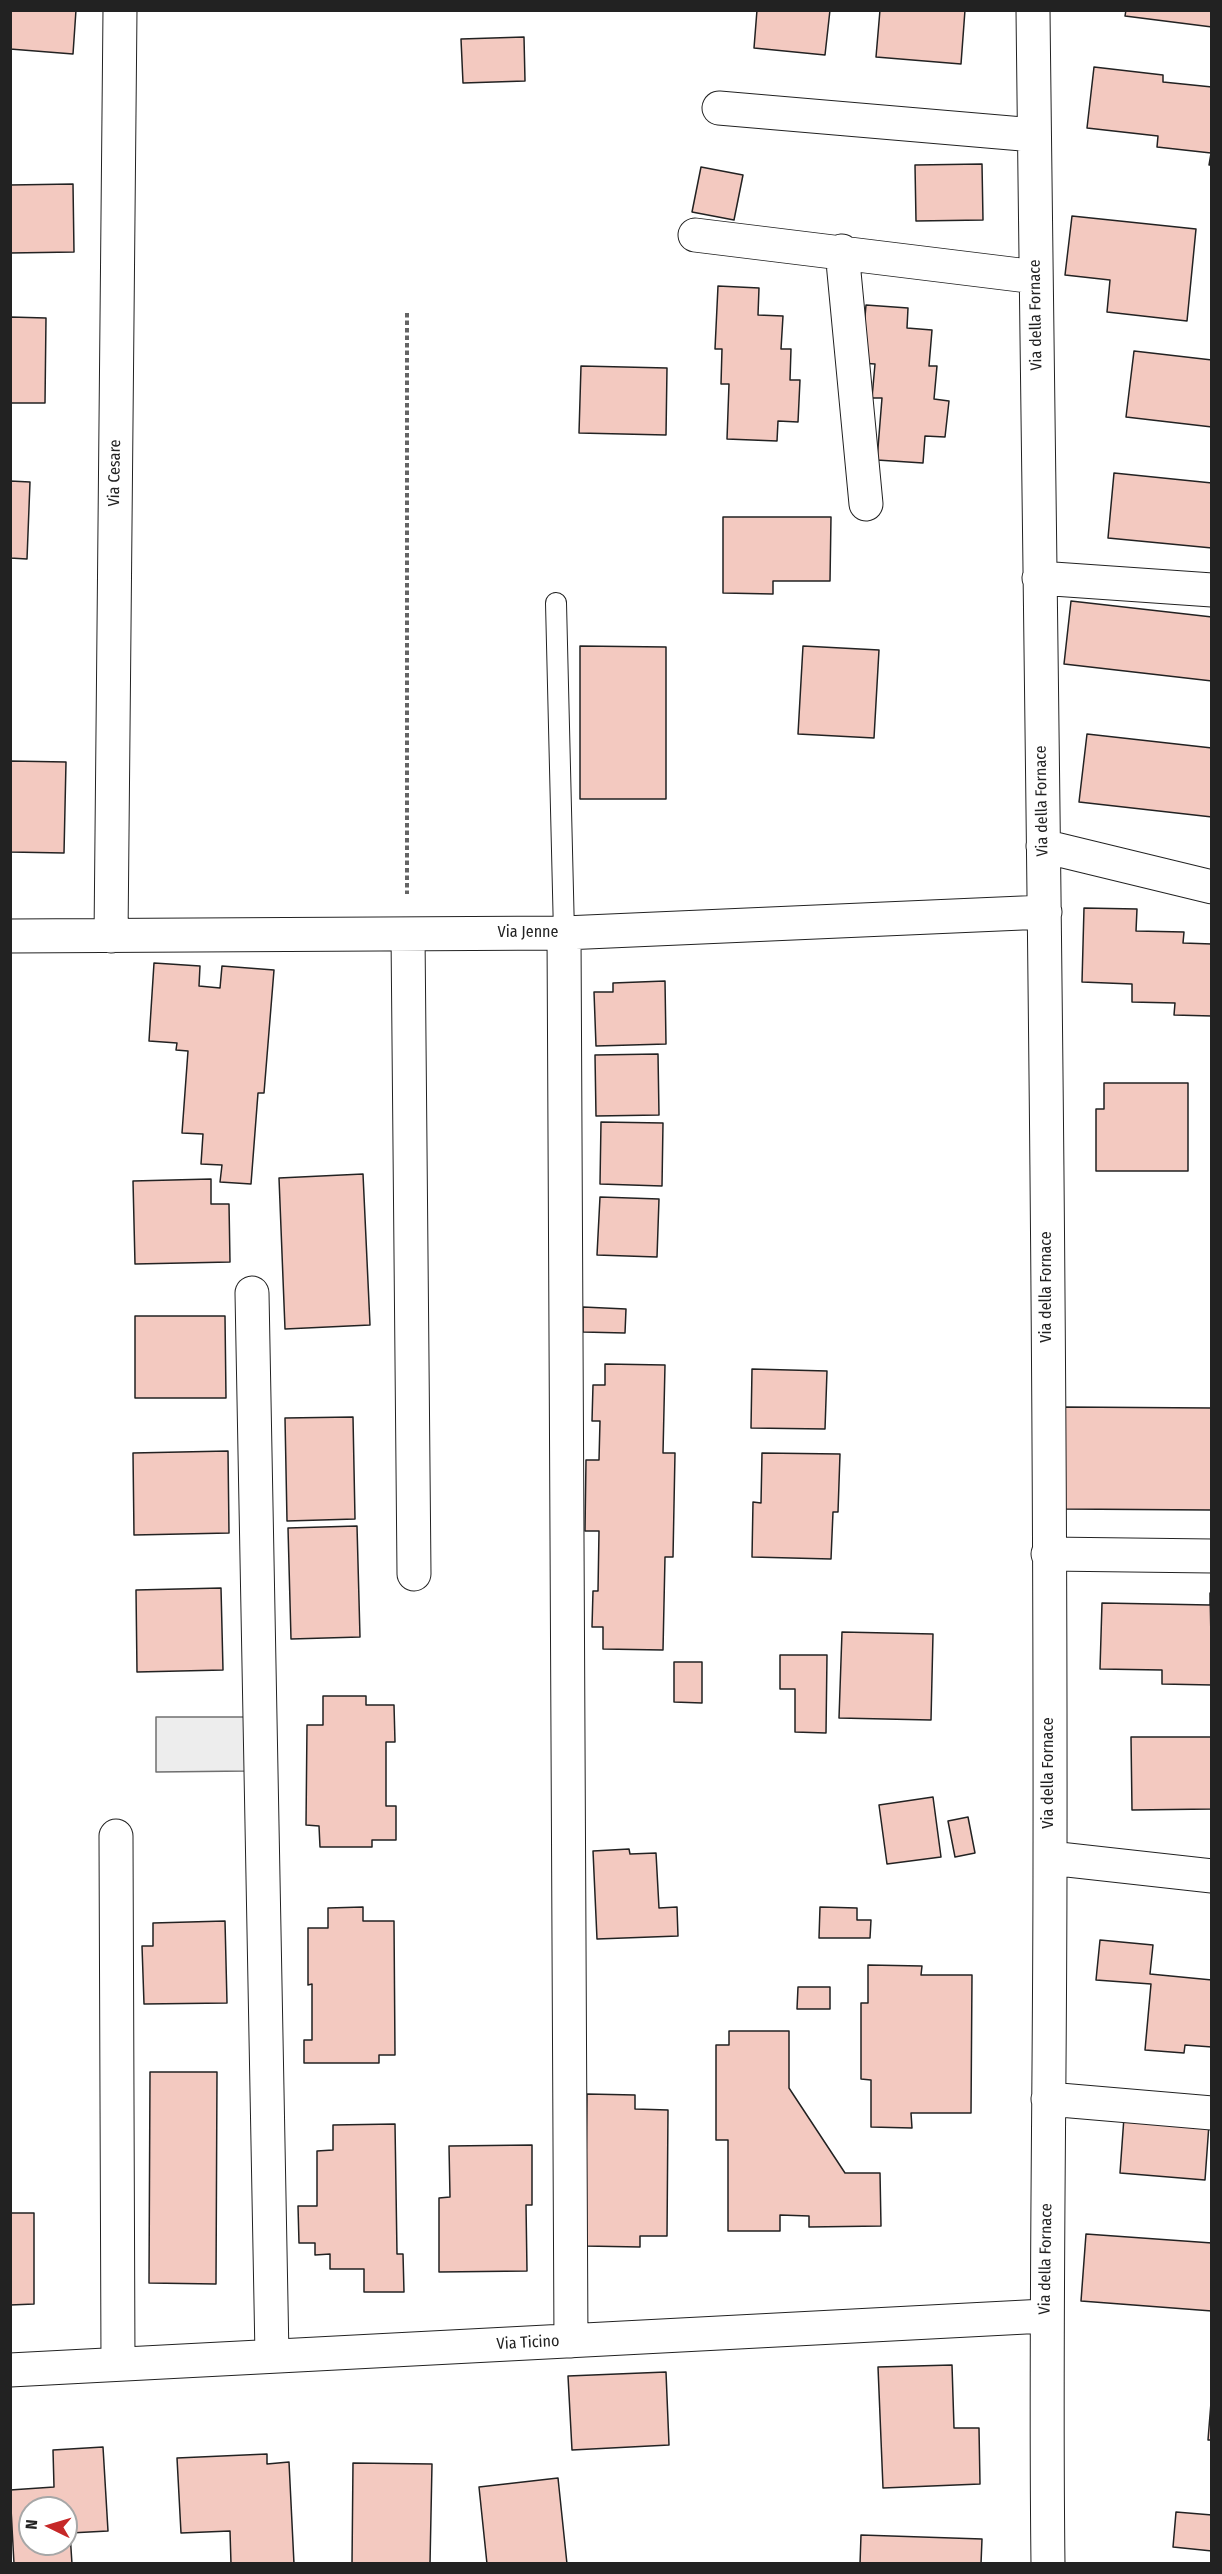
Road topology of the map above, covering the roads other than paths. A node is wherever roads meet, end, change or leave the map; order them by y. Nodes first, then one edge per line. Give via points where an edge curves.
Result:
1 (120, 10) edge
2 (1033, 10) edge
3 (719, 108) dead end
4 (1034, 135) junction
5 (695, 235) dead end
6 (842, 251) junction
7 (1036, 277) junction
8 (866, 504) dead end
9 (1039, 578) junction
10 (1212, 590) edge
11 (556, 603) dead end
12 (1042, 846) junction
13 (1212, 886) edge
14 (1046, 912) junction
15 (564, 933) junction
16 (408, 934) junction
17 (10, 936) edge
18 (111, 936) junction
19 (252, 1293) dead end
20 (1048, 1554) junction
21 (1212, 1557) edge
22 (414, 1574) dead end
23 (116, 1836) dead end
24 (1050, 1858) junction
25 (1212, 1876) edge
26 (1048, 2099) junction
27 (1212, 2113) edge
28 (1045, 2316) junction
29 (571, 2340) junction
30 (272, 2356) junction
31 (118, 2364) junction
32 (10, 2370) edge
33 (1048, 2564) edge

1 - 18 street, Via Cesare
2 - 4 street, Via della Fornace
3 - 4 street
4 - 7 street, Via della Fornace
5 - 6 street
6 - 7 street
6 - 8 street
7 - 9 street, Via della Fornace
9 - 10 street
9 - 12 street, Via della Fornace
11 - 15 lane
12 - 13 street
12 - 14 street, Via della Fornace
14 - 15 street, Via Jenne
14 - 20 street, Via della Fornace
15 - 16 street, Via Jenne
15 - 29 street
16 - 18 street, Via Jenne
16 - 22 street
17 - 18 street, Via Jenne
19 - 30 street
20 - 21 street
20 - 24 street, Via della Fornace
23 - 31 street
24 - 25 street
24 - 26 street, Via della Fornace
26 - 27 street
26 - 28 street, Via della Fornace
28 - 29 street, Via Ticino
28 - 33 street, Via della Fornace
29 - 30 street, Via Ticino
30 - 31 street, Via Ticino
31 - 32 street, Via Ticino

